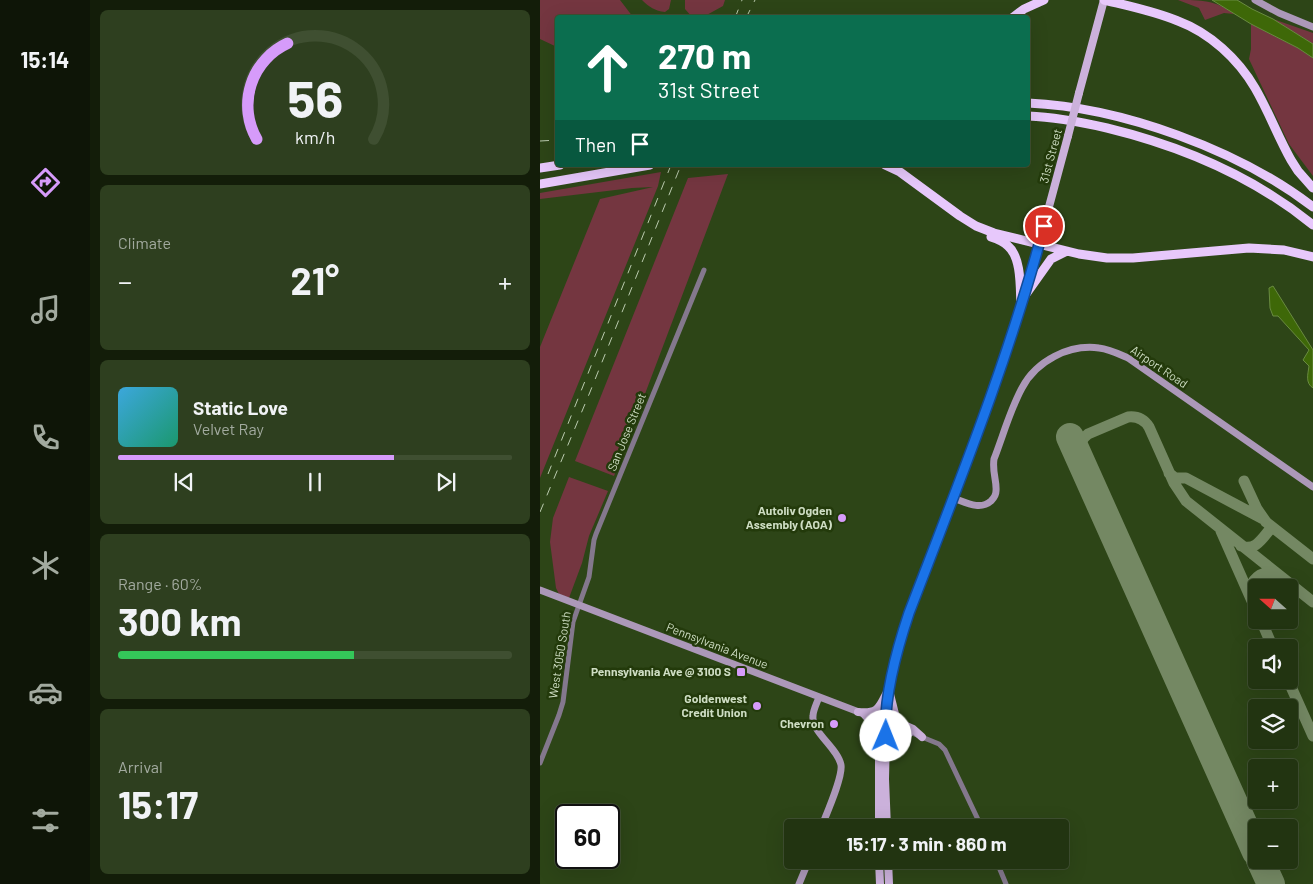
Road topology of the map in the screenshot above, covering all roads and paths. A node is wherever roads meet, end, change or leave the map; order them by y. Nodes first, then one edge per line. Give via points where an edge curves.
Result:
1 (1044, 0) edge
2 (1104, 0) edge
3 (1134, 0) edge
4 (1255, 0) edge
5 (1152, 12) junction
6 (1016, 15) edge
7 (1313, 27) edge
8 (1030, 103) edge
9 (1030, 116) edge
10 (555, 166) edge
11 (638, 167) edge
12 (889, 167) edge
13 (540, 168) edge
14 (540, 184) edge
15 (1313, 188) edge
16 (1313, 207) edge
17 (960, 216) junction
18 (1313, 225) edge
19 (1039, 244) junction
20 (1067, 251) junction
21 (1313, 257) edge
22 (704, 270) dead end
23 (1024, 297) junction
24 (1021, 307) junction
25 (1313, 487) edge
26 (953, 498) junction
27 (540, 590) edge
28 (579, 605) junction
29 (890, 690) junction
30 (819, 698) junction
31 (861, 713) junction
32 (885, 722) junction
33 (909, 733) junction
34 (922, 737) junction
35 (879, 743) junction
36 (886, 749) junction
37 (540, 763) edge
38 (824, 819) edge
39 (879, 819) edge
40 (887, 819) edge
41 (978, 819) edge
42 (805, 869) edge
43 (880, 869) edge
44 (888, 869) edge
45 (1000, 869) edge
46 (799, 884) edge
47 (880, 884) edge
48 (889, 884) edge
49 (1006, 884) edge

1 - 6 highway
2 - 5 highway
2 - 19 main road, 31st Street, bridge
3 - 5 highway
4 - 7 street
5 - 15 highway via 1196,29 1242,69 1291,160
8 - 16 highway via 1108,114 1179,135 1249,167
9 - 18 highway via 1095,126 1177,149 1236,175
10 - 13 highway
11 - 14 highway
12 - 17 highway
17 - 19 highway via 994,233
17 - 24 highway via 967,225 1004,243 1014,253 1019,269
19 - 20 highway
19 - 23 main road, 31st Street
20 - 21 highway via 1107,258 1132,258 1249,248 1284,250
20 - 23 highway via 1051,259
22 - 28 street, San Jose Street via 596,534 589,577
23 - 24 main road, 31st Street
24 - 26 main road, 31st Street
25 - 26 street, Airport Road via 1128,358 1112,351 1084,347 1054,356 1039,366 1022,387 994,459 994,498 982,506
26 - 29 main road, 31st Street via 902,633
27 - 28 street, Pennsylvania Avenue
28 - 30 street, Pennsylvania Avenue
28 - 37 street, West 3050 South via 573,622 563,702
29 - 31 main road via 874,712
29 - 32 main road
29 - 34 main road via 898,720
30 - 31 street, Pennsylvania Avenue
30 - 38 street via 813,714 814,724 841,766
31 - 32 street, Pennsylvania Avenue
31 - 35 main road via 874,724
32 - 33 street
32 - 35 main road
32 - 36 main road
33 - 34 street
33 - 36 main road via 894,734
34 - 41 street via 945,750
35 - 39 main road
36 - 40 main road
42 - 46 street
43 - 47 main road
44 - 48 main road
45 - 49 street

